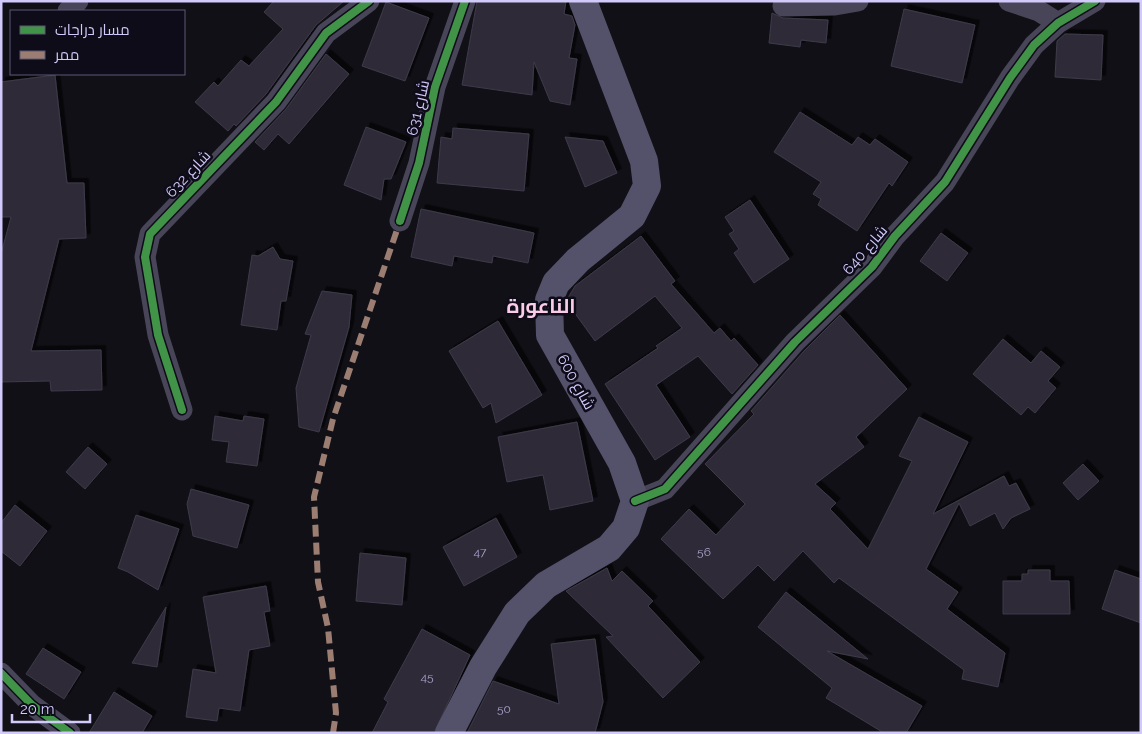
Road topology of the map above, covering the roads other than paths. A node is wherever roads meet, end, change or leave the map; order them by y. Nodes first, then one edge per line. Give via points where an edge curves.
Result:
1 (78, 1) edge
2 (369, 1) edge
3 (465, 1) edge
4 (583, 1) edge
5 (858, 1) edge
6 (1009, 1) edge
7 (1095, 1) edge
8 (783, 6) dead end
9 (69, 10) edge
10 (1058, 23) junction
11 (400, 221) dead end
12 (182, 410) dead end
13 (636, 501) junction
14 (1, 673) edge
15 (70, 733) edge
16 (449, 733) edge

1 - 9 street
2 - 12 street, شارع 632 via 326,33 276,102 150,234 145,257 158,335
3 - 11 street, شارع 631 via 435,87 419,163
4 - 13 main road, شارع 600 via 644,161 647,186 632,216 592,247 556,283 548,300 550,335 622,463
5 - 8 street
6 - 10 street via 1039,11
7 - 10 street, شارع 640
10 - 13 street, شارع 640 via 1034,45 1010,78 945,182 895,236 872,267 795,342 665,489
13 - 16 main road via 626,528 609,548 546,584 517,614 483,667
14 - 15 street via 32,705

